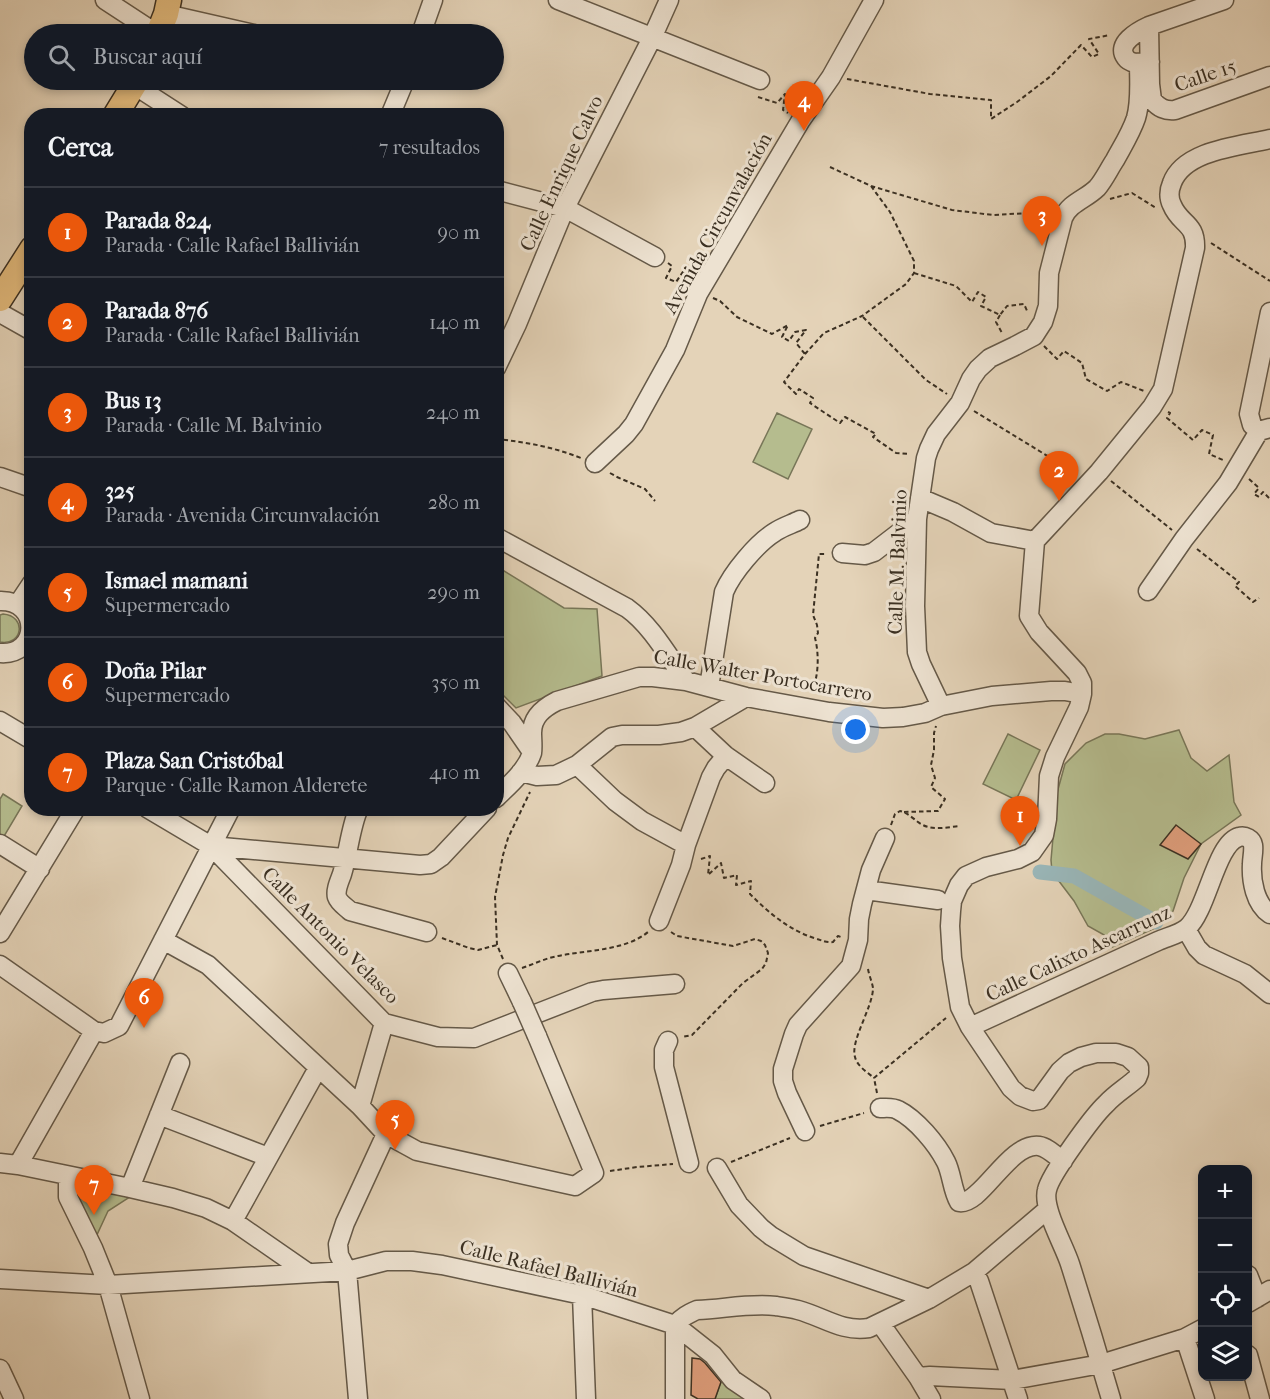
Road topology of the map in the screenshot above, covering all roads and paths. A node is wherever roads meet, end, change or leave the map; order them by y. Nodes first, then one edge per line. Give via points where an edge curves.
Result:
1 (105, 0) edge
2 (433, 0) edge
3 (558, 0) edge
4 (669, 0) edge
5 (874, 0) edge
6 (1224, 0) edge
7 (163, 21) edge
8 (184, 24) edge
9 (425, 24) edge
10 (1144, 28) junction
11 (652, 38) junction
12 (1144, 62) junction
13 (1270, 76) edge
14 (831, 77) junction
15 (760, 80) joint
16 (130, 90) edge
17 (146, 90) edge
18 (401, 90) edge
19 (120, 108) edge
20 (171, 108) edge
21 (393, 108) edge
22 (801, 120) junction
23 (1270, 139) edge
24 (830, 167) dead end
25 (871, 186) junction
26 (504, 192) edge
27 (1110, 199) dead end
28 (566, 208) junction
29 (1065, 211) junction
30 (1178, 216) junction
31 (1193, 231) junction
32 (655, 257) joint
33 (24, 262) edge
34 (914, 273) junction
35 (1270, 281) edge
36 (698, 294) junction
37 (0, 299) edge
38 (1270, 312) edge
39 (0, 313) edge
40 (1028, 313) dead end
41 (1000, 315) junction
42 (862, 316) junction
43 (24, 326) edge
44 (1034, 336) junction
45 (1005, 337) dead end
46 (504, 351) edge
47 (805, 354) junction
48 (1158, 397) junction
49 (960, 403) junction
50 (1265, 430) edge
51 (504, 440) edge
52 (910, 454) dead end
53 (596, 463) junction
54 (1238, 467) junction
55 (0, 477) edge
56 (1090, 482) junction
57 (24, 485) edge
58 (920, 498) junction
59 (1270, 499) edge
60 (655, 501) dead end
61 (917, 519) junction
62 (800, 520) dead end
63 (504, 541) edge
64 (1035, 541) junction
65 (842, 553) joint
66 (24, 588) edge
67 (1148, 591) dead end
68 (5, 600) edge
69 (24, 609) edge
70 (24, 646) edge
71 (0, 653) edge
72 (686, 681) junction
73 (709, 687) junction
74 (1082, 694) junction
75 (746, 697) junction
76 (941, 706) junction
77 (812, 709) junction
78 (504, 714) edge
79 (0, 721) edge
80 (695, 727) junction
81 (24, 735) edge
82 (532, 752) junction
83 (726, 756) junction
84 (577, 765) junction
85 (529, 774) junction
86 (765, 783) dead end
87 (504, 792) edge
88 (904, 812) junction
89 (71, 816) edge
90 (160, 816) edge
91 (227, 816) edge
92 (356, 816) edge
93 (479, 816) edge
94 (960, 826) dead end
95 (885, 838) joint
96 (0, 844) edge
97 (686, 845) junction
98 (211, 846) junction
99 (347, 857) junction
100 (681, 865) junction
101 (40, 868) junction
102 (866, 890) junction
103 (938, 900) dead end
104 (1270, 914) edge
105 (659, 921) junction
106 (1186, 929) junction
107 (427, 932) joint
108 (0, 933) edge
109 (164, 940) junction
110 (858, 940) junction
111 (497, 945) junction
112 (0, 965) edge
113 (508, 973) junction
114 (675, 984) dead end
115 (1270, 994) edge
116 (960, 1007) junction
117 (384, 1023) junction
118 (970, 1028) junction
119 (99, 1032) junction
120 (668, 1041) joint
121 (180, 1063) dead end
122 (318, 1068) junction
123 (874, 1078) junction
124 (360, 1107) junction
125 (880, 1108) joint
126 (159, 1115) junction
127 (806, 1131) dead end
128 (386, 1134) junction
129 (268, 1157) junction
130 (1063, 1161) junction
131 (689, 1163) joint
132 (9, 1164) edge
133 (717, 1168) dead end
134 (594, 1173) junction
135 (68, 1176) junction
136 (130, 1188) junction
137 (1048, 1209) junction
138 (233, 1221) junction
139 (347, 1271) junction
140 (974, 1272) junction
141 (308, 1274) junction
142 (0, 1279) edge
143 (108, 1285) junction
144 (582, 1295) junction
145 (929, 1299) junction
146 (880, 1323) junction
147 (675, 1325) junction
148 (1198, 1332) edge
149 (1185, 1338) junction
150 (1101, 1364) junction
151 (0, 1369) edge
152 (1252, 1370) edge
153 (918, 1377) junction
154 (1012, 1380) junction
155 (14, 1399) edge
156 (140, 1399) edge
157 (358, 1399) edge
158 (586, 1399) edge
159 (675, 1399) edge
160 (761, 1399) edge
161 (931, 1399) edge
162 (1017, 1399) edge
163 (1111, 1399) edge
164 (1205, 1399) edge
165 (1260, 1399) edge

1 - 7 street
2 - 9 street
3 - 11 street
4 - 11 street, Calle Enrique Calvo
5 - 14 street, Avenida Circunvalación
6 - 10 street
7 - 8 street
10 - 12 street
10 - 12 street via 1123,48 1129,61
10 - 14 path via 1089,39 1099,54 1092,57 1081,45 1051,76 992,119 992,100
11 - 15 street
11 - 28 street, Calle Enrique Calvo
12 - 13 street, Calle 15 via 1152,100 1168,111
12 - 29 street via 1136,118 1129,135 1099,186
14 - 22 street, Avenida Circunvalación
15 - 22 path via 754,95 777,103 785,94 783,110
16 - 19 main road
17 - 20 street
18 - 21 street
22 - 36 street, Avenida Circunvalación
23 - 30 street via 1210,152 1183,167 1172,180 1169,193
24 - 25 path
25 - 29 path via 952,210 993,215
25 - 34 path via 890,212 914,261
26 - 28 street
27 - 30 path via 1131,193 1158,210
28 - 32 street
28 - 46 street, Calle Enrique Calvo
29 - 44 street via 1049,273 1048,306
30 - 31 street
31 - 35 path
31 - 48 street via 1195,248 1165,384
32 - 36 path via 672,266 666,278 676,282 687,266 682,286
33 - 37 main road
34 - 41 path via 956,285 972,302 978,292 986,297 981,306
34 - 42 path via 906,284
36 - 47 path via 720,300 737,317 772,334 788,325 782,337 789,341 795,332 806,330 796,343
36 - 53 street, Avenida Circunvalación via 675,350 634,424
38 - 50 street via 1249,414 1252,426
39 - 43 street
40 - 41 path via 1024,304 1007,306
41 - 45 path via 996,322
42 - 47 path via 824,333
42 - 49 path via 926,381
44 - 48 path via 1057,359 1064,351 1082,363 1086,379 1107,391 1121,382
44 - 49 street, Calle M. Balvinio via 990,358 978,369
47 - 52 path via 784,382 796,394 799,388 813,398 810,403 840,423 845,417 876,434 873,437 896,453
48 - 54 path via 1170,413 1167,418 1192,440 1202,430 1214,435 1209,454
48 - 56 street
49 - 56 path
49 - 58 street, Calle M. Balvinio via 929,449
50 - 54 street
51 - 53 path via 561,450
53 - 60 path via 645,489
54 - 59 path via 1259,488 1254,494 1258,497 1263,492
54 - 67 street
55 - 57 street
56 - 64 street
58 - 61 street, Calle M. Balvinio
58 - 64 street via 991,533
61 - 65 street via 874,552
61 - 76 street, Calle M. Balvinio via 917,652
62 - 73 street via 767,538 728,582
63 - 72 street via 635,614
64 - 74 street via 1029,616 1077,673
65 - 77 path via 819,554 813,615 818,633
66 - 68 street
68 - 69 street
70 - 71 street
72 - 73 street, Calle Walter Portocarrero
72 - 82 street, Calle Walter Portocarrero via 639,677 556,701 546,706 535,720
73 - 75 street, Calle Walter Portocarrero
74 - 76 street, Calle Walter Portocarrero via 1039,692
74 - 116 street via 1055,757 1044,835 1038,845 1018,859 966,876 952,901 952,958
75 - 77 street, Calle Walter Portocarrero
75 - 80 street
76 - 77 street, Calle Walter Portocarrero via 925,713 883,718
76 - 88 path via 934,733 931,765 935,778 931,787 945,799 938,811
78 - 82 street
79 - 81 street
80 - 83 street
80 - 84 street via 659,735 612,737
82 - 85 street, Calle Walter Portocarrero
83 - 86 street
83 - 97 street via 711,777
84 - 85 street via 556,775
84 - 97 street via 642,821
85 - 87 street, Calle Walter Portocarrero
85 - 111 path via 503,855 495,897
88 - 94 path via 933,828
88 - 95 path via 895,814
89 - 101 street
90 - 98 street, Calle Antonio Velasco
91 - 98 street
92 - 99 street
93 - 99 street, Calle Walter Portocarrero via 430,864
95 - 102 street
96 - 101 street
97 - 100 street
98 - 99 street, Calle Walter Portocarrero
98 - 109 street
98 - 117 street, Calle Antonio Velasco
99 - 107 street via 337,890 342,904 350,911
100 - 105 street
100 - 110 path via 710,856 708,875 721,863 724,878 737,875 736,885 751,881 750,894 778,920 802,934 827,943 838,936
101 - 108 street
102 - 103 street
102 - 110 street via 858,919
104 - 106 street, Calle Calixto Ascarrunz via 1254,887 1253,845 1240,836 1226,850 1198,913
105 - 113 path via 637,940 623,945 556,956
105 - 120 path via 677,936 698,941 733,946 755,939 765,945 768,953 762,969 692,1035
106 - 115 street via 1204,955 1245,974
106 - 118 street, Calle Calixto Ascarrunz
107 - 111 path via 478,950
109 - 119 street via 119,1026
109 - 122 street via 208,965
110 - 123 path via 873,989 854,1054
110 - 127 street via 851,966 798,1025 783,1069 787,1093
111 - 113 path
112 - 119 street
113 - 134 street, bridge
114 - 117 street, Calle Antonio Velasco via 592,992 474,1038 438,1037
116 - 118 street
116 - 123 path
117 - 124 street
118 - 130 street via 1011,1088 1033,1101 1039,1100 1060,1071 1081,1057 1116,1053 1128,1057 1139,1068 1137,1077 1098,1112
119 - 132 street
120 - 131 street via 664,1067
121 - 126 street
122 - 124 street
122 - 129 street
123 - 125 path
124 - 128 street
125 - 130 street via 898,1110 924,1131 946,1161 959,1202 975,1196 1029,1147 1042,1147
126 - 129 street
126 - 136 street
128 - 134 street via 417,1151 575,1186
128 - 139 street via 338,1244
129 - 138 street
130 - 137 street via 1048,1185
131 - 134 path
132 - 135 street
133 - 145 street via 739,1205 771,1236 804,1256
135 - 136 street
135 - 143 street via 68,1197
136 - 138 street via 206,1208
137 - 140 street
137 - 150 street via 1069,1260
138 - 141 street
139 - 141 street, Calle Rafael Ballivián
139 - 144 street, Calle Rafael Ballivián via 386,1261 442,1264
139 - 157 street
140 - 145 street
140 - 154 street
141 - 143 street, Calle Rafael Ballivián
142 - 143 street, Calle Rafael Ballivián
143 - 156 street
144 - 147 street, Calle Rafael Ballivián
144 - 158 street
145 - 146 street
146 - 147 street via 853,1329 800,1310 753,1305 697,1310
146 - 153 street
147 - 159 street
147 - 160 street via 713,1355 733,1380
148 - 149 street
149 - 150 street
149 - 164 street
150 - 154 street
150 - 163 street
151 - 155 street
152 - 165 street
153 - 154 street
153 - 161 street
154 - 162 street

